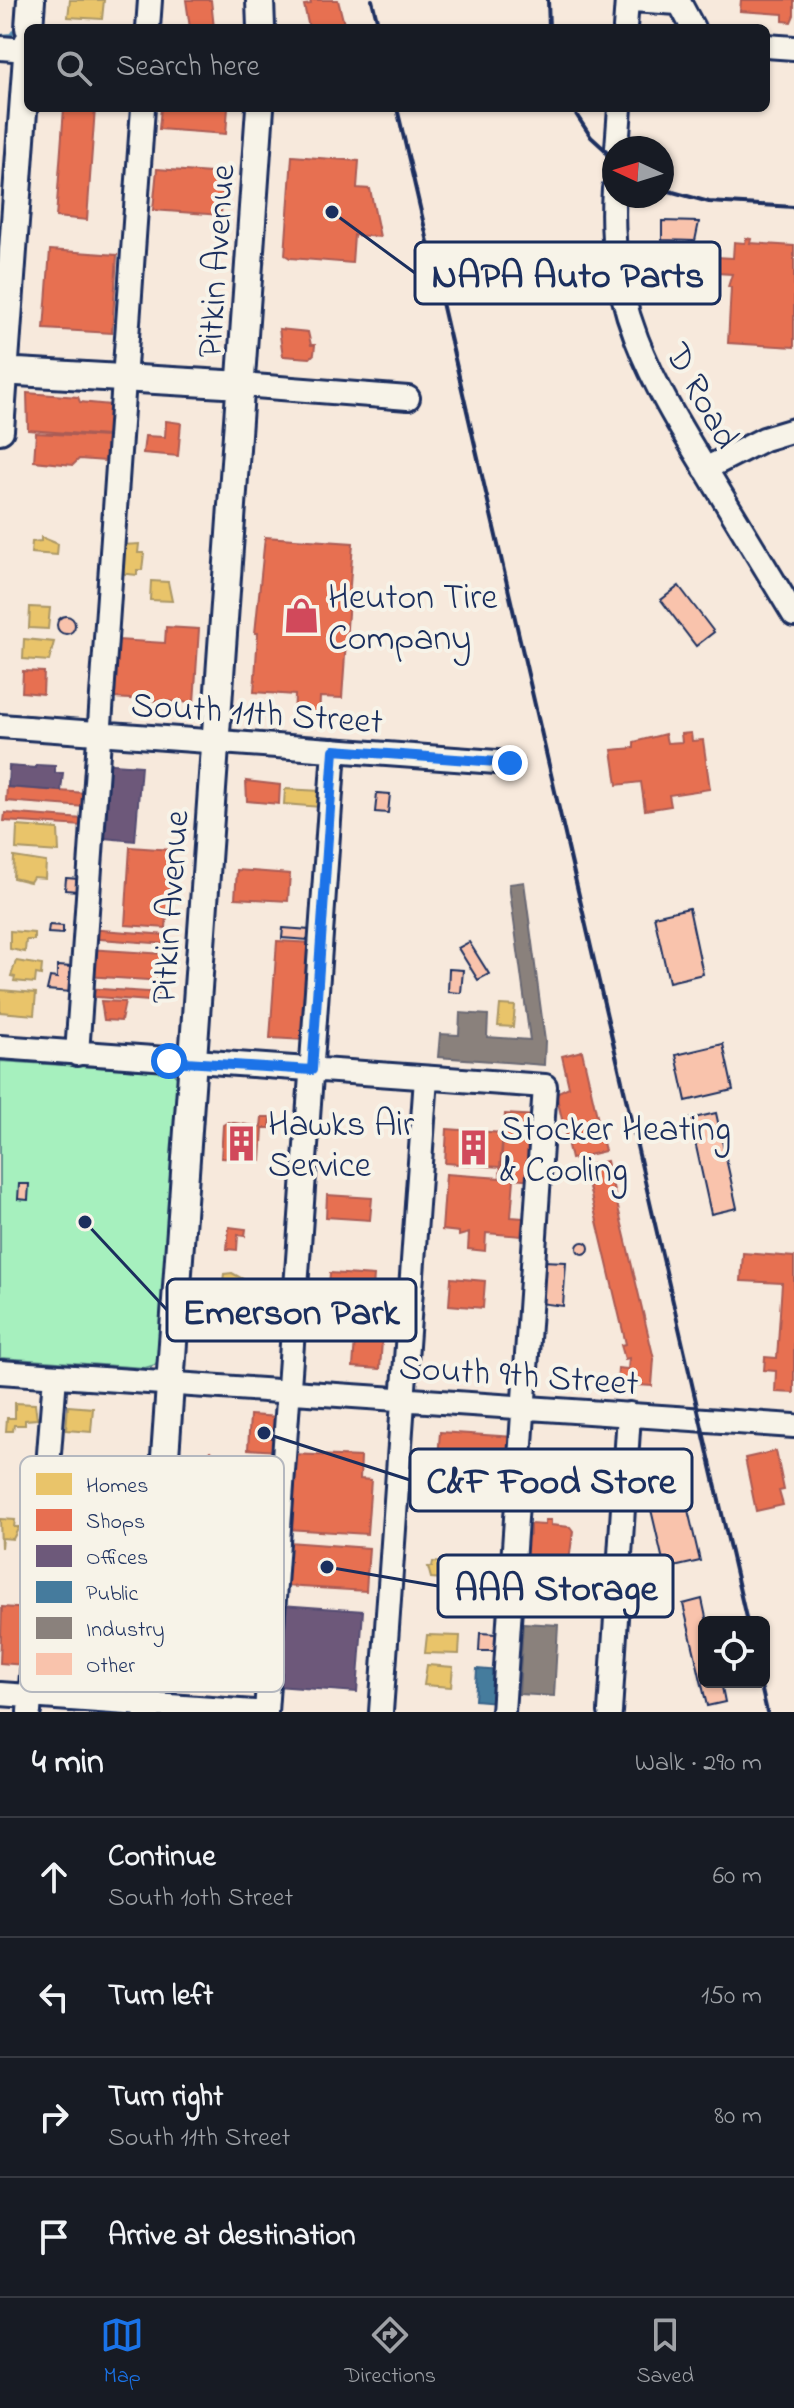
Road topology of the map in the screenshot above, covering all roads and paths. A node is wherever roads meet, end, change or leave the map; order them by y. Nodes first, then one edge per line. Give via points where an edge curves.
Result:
1 (31, 0) edge
2 (150, 0) edge
3 (260, 0) edge
4 (630, 0) edge
5 (678, 2) edge
6 (29, 24) edge
7 (148, 24) edge
8 (261, 24) edge
9 (626, 24) edge
10 (691, 24) edge
11 (770, 46) edge
12 (0, 48) edge
13 (794, 48) edge
14 (24, 50) edge
15 (24, 99) edge
16 (143, 112) edge
17 (260, 112) edge
18 (620, 112) edge
19 (618, 136) edge
20 (615, 208) edge
21 (2, 371) edge
22 (124, 379) junction
23 (242, 385) junction
24 (408, 398) dead end
25 (0, 430) edge
26 (794, 430) edge
27 (705, 469) junction
28 (794, 615) edge
29 (0, 726) edge
30 (99, 733) junction
31 (216, 741) junction
32 (334, 750) junction
33 (510, 763) dead end
34 (0, 1047) edge
35 (77, 1054) junction
36 (193, 1062) junction
37 (312, 1070) junction
38 (426, 1078) junction
39 (0, 1372) edge
40 (55, 1376) junction
41 (170, 1384) junction
42 (287, 1392) junction
43 (403, 1399) junction
44 (523, 1407) junction
45 (629, 1414) junction
46 (794, 1426) edge
47 (49, 1456) edge
48 (165, 1456) edge
49 (283, 1456) edge
50 (267, 1692) edge
51 (0, 1694) edge
52 (30, 1704) edge
53 (148, 1708) edge
54 (254, 1712) edge
55 (266, 1712) edge
56 (381, 1712) edge
57 (503, 1712) edge
58 (610, 1712) edge

1 - 6 main road
2 - 7 street
3 - 8 main road
4 - 5 street
4 - 9 street
5 - 10 street
11 - 13 street
12 - 14 street
15 - 21 main road
16 - 22 street
17 - 23 main road, Pitkin Avenue
18 - 19 street
20 - 27 street, D Road via 618,278 633,336
21 - 22 main road
21 - 25 main road
22 - 23 main road
22 - 30 street
23 - 24 street
23 - 31 main road, Pitkin Avenue
26 - 27 street
27 - 28 street, D Road
29 - 30 street, South 11th Street
30 - 31 street, South 11th Street
30 - 35 street
31 - 32 street, South 11th Street
31 - 36 main road, Pitkin Avenue
32 - 33 street, South 11th Street
32 - 37 street
34 - 35 street
35 - 36 street
36 - 37 street
36 - 41 main road, Pitkin Avenue
37 - 38 street
37 - 42 street
38 - 43 street
38 - 44 street via 545,1086
39 - 40 street, South 9th Street
40 - 41 street, South 9th Street
40 - 47 street
41 - 42 street, South 9th Street
41 - 48 main road, Pitkin Avenue
42 - 43 street, South 9th Street
42 - 49 street
43 - 44 street, South 9th Street
43 - 56 street
44 - 45 street, South 9th Street
44 - 57 street
45 - 46 street, South 9th Street
45 - 58 street
50 - 55 street
51 - 52 street
52 - 53 street
53 - 54 street

